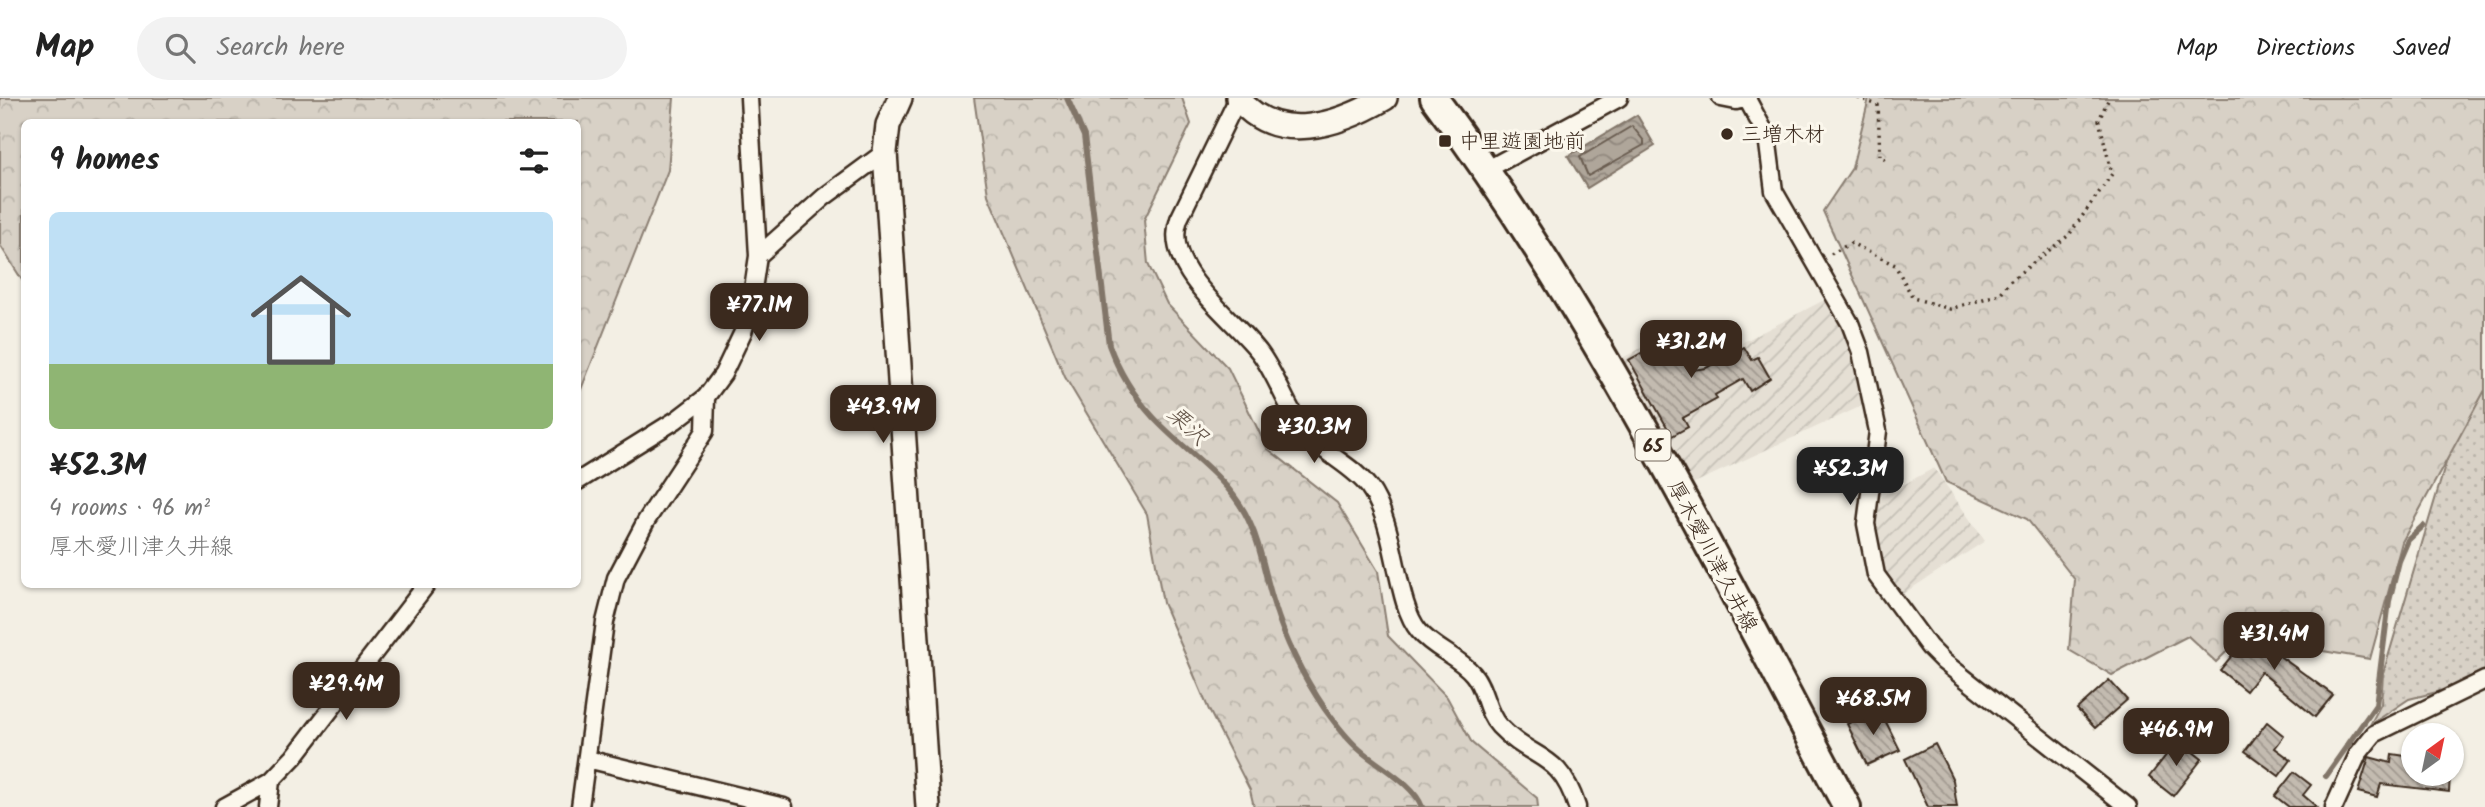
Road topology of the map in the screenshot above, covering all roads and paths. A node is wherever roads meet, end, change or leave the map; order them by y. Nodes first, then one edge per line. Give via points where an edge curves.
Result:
1 (749, 98) edge
2 (900, 98) edge
3 (1238, 98) edge
4 (1385, 98) edge
5 (1434, 98) edge
6 (1619, 98) edge
7 (1721, 98) edge
8 (1747, 98) edge
9 (1858, 98) edge
10 (2109, 98) edge
11 (886, 152) junction
12 (1886, 159) dead end
13 (1486, 170) junction
14 (758, 256) junction
15 (1817, 262) junction
16 (706, 397) junction
17 (581, 479) edge
18 (425, 588) edge
19 (2485, 680) edge
20 (587, 759) junction
21 (271, 781) junction
22 (224, 807) edge
23 (268, 807) edge
24 (580, 807) edge
25 (784, 807) edge
26 (929, 807) edge
27 (1577, 807) edge
28 (1847, 807) edge
29 (2128, 807) edge
30 (2334, 807) edge

1 - 14 street
2 - 11 street via 888,125
3 - 4 street via 1264,120 1300,127 1344,120
3 - 27 street via 1179,219 1177,249 1208,296 1261,355 1298,422 1369,488 1388,529 1419,631 1476,677 1498,725 1565,776
5 - 13 main road, 厚木愛川津久井線 / 65
6 - 13 street
7 - 8 street
8 - 15 street via 1768,136 1774,191
9 - 12 path via 1878,105 1880,157
10 - 15 path via 2099,120 2112,174 2068,235 2000,294 1950,309 1913,298 1895,265 1851,243
11 - 14 street via 824,197
11 - 26 street
13 - 28 main road, 厚木愛川津久井線 / 65 via 1540,250 1619,385
14 - 16 street via 743,332
15 - 29 street via 1858,342 1878,431 1866,524 1876,575 1944,662
16 - 17 street
16 - 20 street via 705,431 646,521 617,578 605,622
18 - 21 street via 309,739
19 - 30 street via 2374,734 2351,766
20 - 24 street
20 - 25 street
21 - 22 street
21 - 23 street

